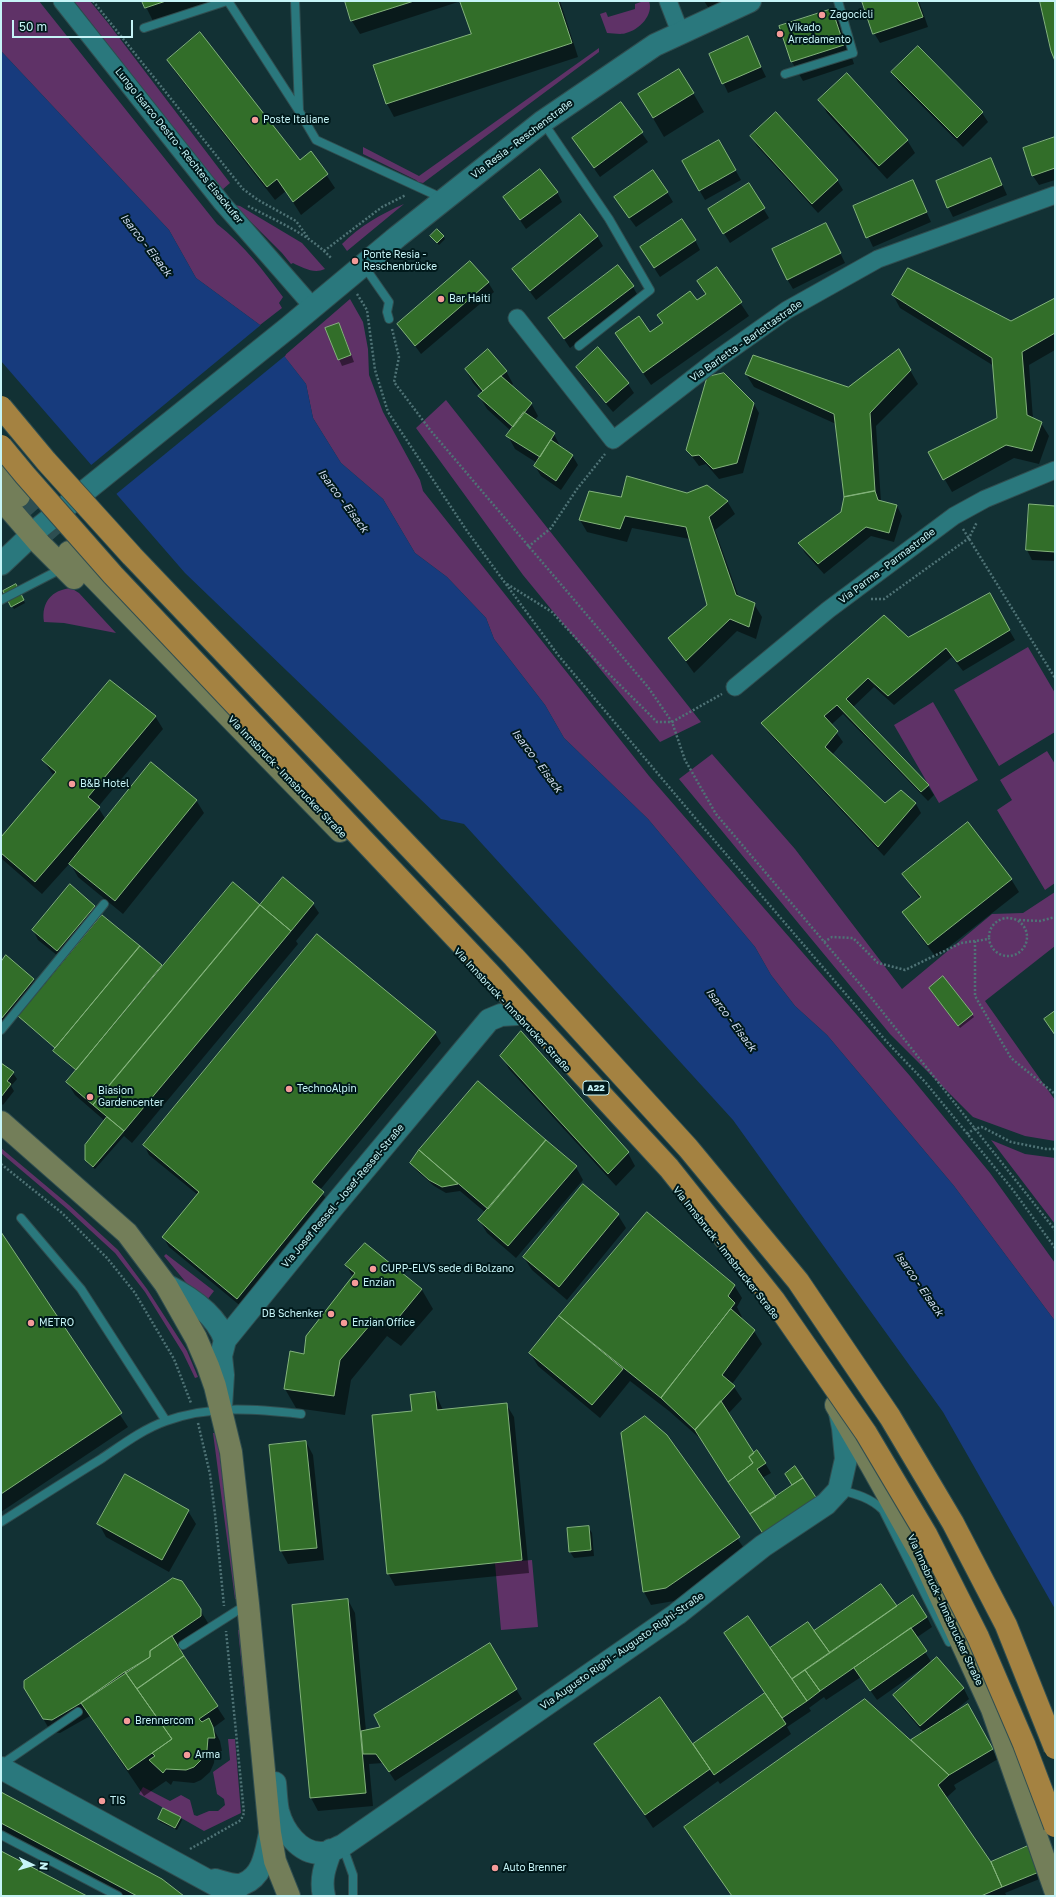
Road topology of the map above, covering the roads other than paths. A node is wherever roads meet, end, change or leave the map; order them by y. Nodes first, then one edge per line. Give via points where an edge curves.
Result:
1 (62, 1) edge
2 (228, 1) edge
3 (295, 1) edge
4 (668, 1) edge
5 (750, 1) edge
6 (838, 1) edge
7 (144, 28) dead end
8 (680, 32) junction
9 (785, 74) dead end
10 (299, 111) junction
11 (542, 122) junction
12 (1055, 195) edge
13 (444, 199) junction
14 (364, 265) junction
15 (313, 307) junction
16 (517, 318) dead end
17 (389, 319) road end
18 (579, 346) dead end
19 (1, 407) edge
20 (1, 446) edge
21 (1055, 470) edge
22 (1, 473) edge
23 (10, 498) edge
24 (32, 535) junction
25 (66, 560) junction
26 (1, 564) edge
27 (1, 600) edge
28 (735, 687) road end
29 (104, 904) dead end
30 (517, 1014) junction
31 (1, 1030) edge
32 (1, 1122) edge
33 (21, 1218) dead end
34 (166, 1285) junction
35 (225, 1340) junction
36 (221, 1410) junction
37 (839, 1410) junction
38 (301, 1414) dead end
39 (166, 1421) junction
40 (839, 1490) junction
41 (1, 1522) edge
42 (248, 1604) junction
43 (950, 1642) dead end
44 (183, 1645) dead end
45 (78, 1712) dead end
46 (261, 1739) junction
47 (1055, 1748) edge
48 (1, 1767) edge
49 (1055, 1826) edge
50 (270, 1833) junction
51 (1, 1835) edge
52 (337, 1848) junction
53 (200, 1876) junction
54 (1055, 1890) edge
55 (118, 1896) edge
56 (236, 1896) edge
57 (289, 1896) edge
58 (324, 1896) edge
59 (353, 1896) edge

1 - 15 street, Lungo Isarco Destro - Rechtes Eisackufer via 222,203
2 - 7 lane
2 - 10 lane
3 - 10 lane
4 - 8 street
5 - 8 main road, Via Resia - Reschenstraße
6 - 9 lane via 853,53
8 - 11 main road, Via Resia - Reschenstraße via 655,45
10 - 13 lane via 316,140
11 - 13 main road, Via Resia - Reschenstraße
11 - 18 lane via 609,219 650,290
12 - 16 street, Via Barletta - Barlettastraße via 872,263 787,310 719,358 614,440
13 - 14 main road, Via Resia - Reschenstraße
14 - 15 main road, Via Resia - Reschenstraße
14 - 17 lane via 389,302
15 - 24 main road
19 - 47 highway, A22, bridge via 132,556 514,957 683,1142 798,1281 890,1417 953,1522 1006,1625
20 - 49 highway, A22, bridge via 113,575 489,973 669,1168 774,1300 866,1433 926,1534 978,1637 1024,1744
21 - 28 street, Via Parma - Parmastraße via 986,499 954,516 828,610
22 - 23 main road
23 - 24 main road
24 - 25 main road
24 - 26 main road
25 - 27 lane
25 - 30 main road, Via Innsbruck - Innsbrucker Straße via 154,658 186,688 206,693
29 - 31 lane
30 - 35 main road, Via Josef Ressel - Josef-Ressel-Straße via 501,1015 490,1020
30 - 37 main road, Via Innsbruck - Innsbrucker Straße via 688,1200 762,1296
32 - 34 main road via 127,1233
33 - 39 lane via 82,1289
34 - 35 main road via 187,1295 216,1322
34 - 36 main road via 196,1338 208,1366
35 - 36 main road, Via Josef Ressel - Josef-Ressel-Straße via 221,1356
36 - 38 lane via 255,1409
36 - 39 lane
36 - 42 main road via 232,1452
37 - 40 main road via 846,1459
37 - 54 main road, Via Innsbruck - Innsbrucker Straße via 922,1556 989,1702
39 - 41 lane via 139,1434
40 - 43 lane via 858,1494 876,1503 883,1510
40 - 52 main road, Via Augusto Righi - Augusto-Righi-Straße via 826,1504 762,1546 677,1614
42 - 44 lane
42 - 46 main road
45 - 48 lane
46 - 50 main road
46 - 52 main road via 271,1752 278,1810 289,1834 308,1851 324,1853
48 - 53 main road
50 - 53 main road via 260,1869 243,1884 231,1884
50 - 57 main road via 275,1861
51 - 55 lane
52 - 58 main road via 322,1876
52 - 59 lane via 353,1875
53 - 56 main road

